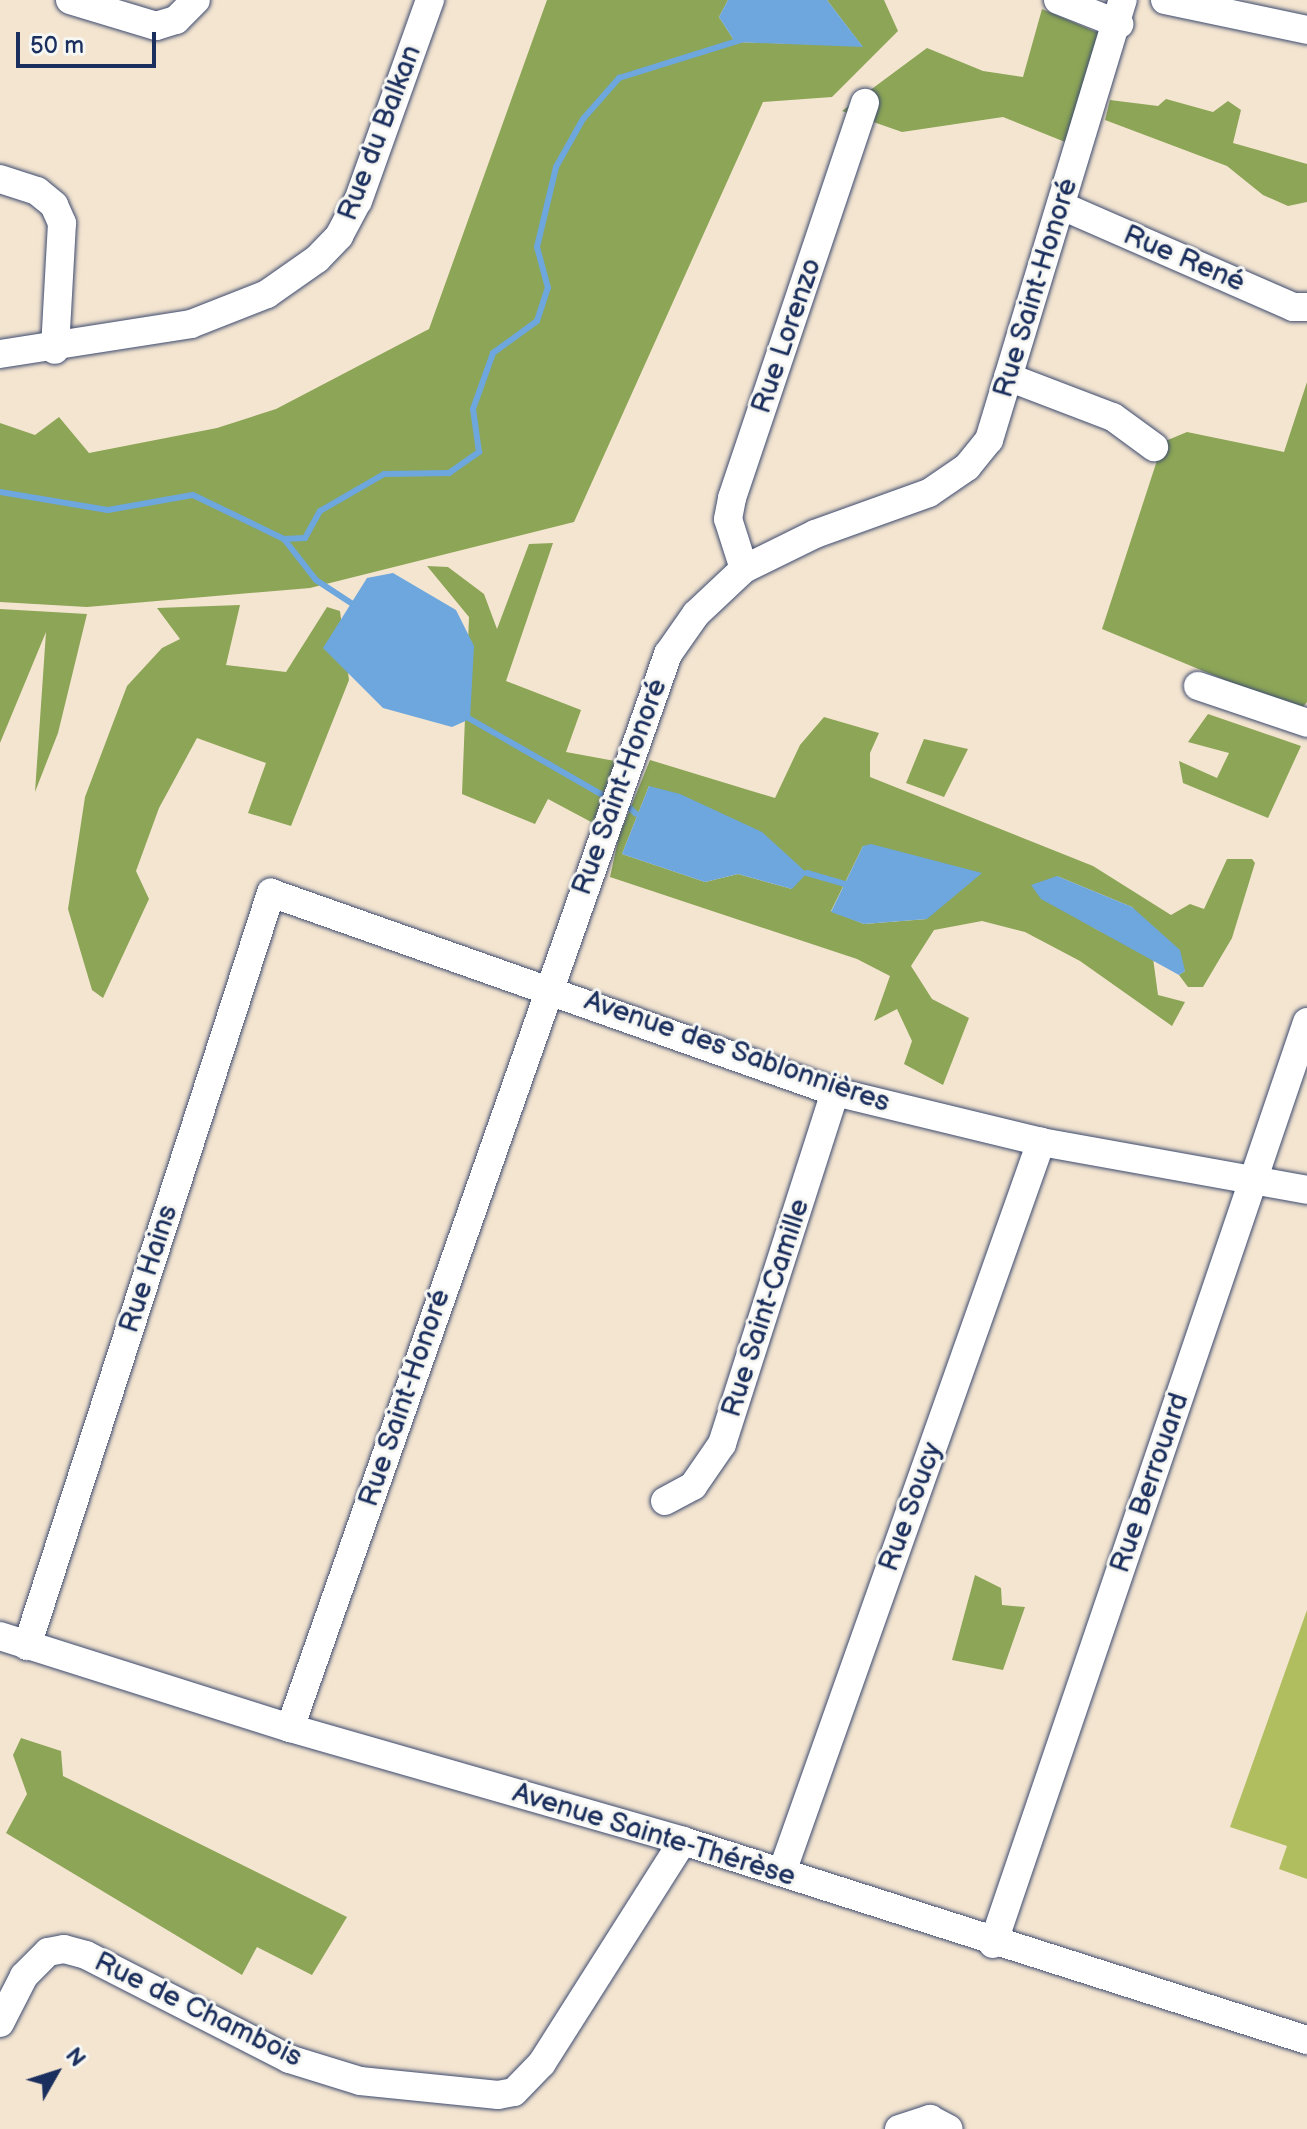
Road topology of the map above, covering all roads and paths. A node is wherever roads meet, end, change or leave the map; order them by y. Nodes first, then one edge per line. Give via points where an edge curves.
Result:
1 (70, 0) edge
2 (196, 0) edge
3 (430, 0) edge
4 (1058, 0) edge
5 (1165, 0) edge
6 (1121, 12) edge
7 (1307, 30) edge
8 (865, 103) dead end
9 (0, 179) edge
10 (1062, 206) junction
11 (1307, 307) edge
12 (55, 350) junction
13 (0, 354) edge
14 (1008, 377) junction
15 (1154, 447) dead end
16 (744, 569) junction
17 (1198, 686) dead end
18 (1307, 723) edge
19 (271, 893) joint
20 (548, 988) junction
21 (1307, 1022) edge
22 (835, 1092) junction
23 (1041, 1142) junction
24 (1253, 1181) junction
25 (1307, 1190) edge
26 (665, 1501) dead end
27 (0, 1636) edge
28 (27, 1646) junction
29 (290, 1728) junction
30 (683, 1841) junction
31 (782, 1872) junction
32 (993, 1944) junction
33 (0, 2023) edge
34 (1307, 2040) edge
35 (899, 2129) edge
36 (949, 2129) edge

1 - 2 street via 156,26 176,20
3 - 12 street, Rue du Balkan via 358,201 339,236 317,259 267,294 191,324
4 - 6 street
5 - 7 street
6 - 10 street, Rue Saint-Honoré
8 - 16 street, Rue Lorenzo via 732,498 728,519
9 - 12 street via 37,191 54,205 62,223
10 - 11 street, Rue René via 1293,307
10 - 14 street, Rue Saint-Honoré
12 - 13 street, Rue du Balkan
14 - 15 street via 1113,417
14 - 16 street, Rue Saint-Honoré via 989,440 967,467 929,493 815,534
16 - 20 street, Rue Saint-Honoré via 696,614 668,654
17 - 18 street
19 - 20 street, Avenue des Sablonnières
19 - 28 street, Rue Hains
20 - 22 street, Avenue des Sablonnières
20 - 29 street, Rue Saint-Honoré
21 - 24 street, Rue Berrouard
22 - 23 street, Avenue des Sablonnières
22 - 26 street, Rue Saint-Camille via 722,1444 693,1486
23 - 24 street, Avenue des Sablonnières
23 - 31 street, Rue Soucy
24 - 25 street, Avenue des Sablonnières
24 - 32 street, Rue Berrouard
27 - 28 street, Avenue Sainte-Thérèse
28 - 29 street, Avenue Sainte-Thérèse
29 - 30 street, Avenue Sainte-Thérèse
30 - 31 street, Avenue Sainte-Thérèse
30 - 33 street, Rue de Chambois via 542,2063 514,2092 498,2095 360,2081 304,2064 64,1949 48,1952 24,1976
31 - 32 street, Avenue Sainte-Thérèse
32 - 34 street, Avenue Sainte-Thérèse
35 - 36 street via 930,2119

